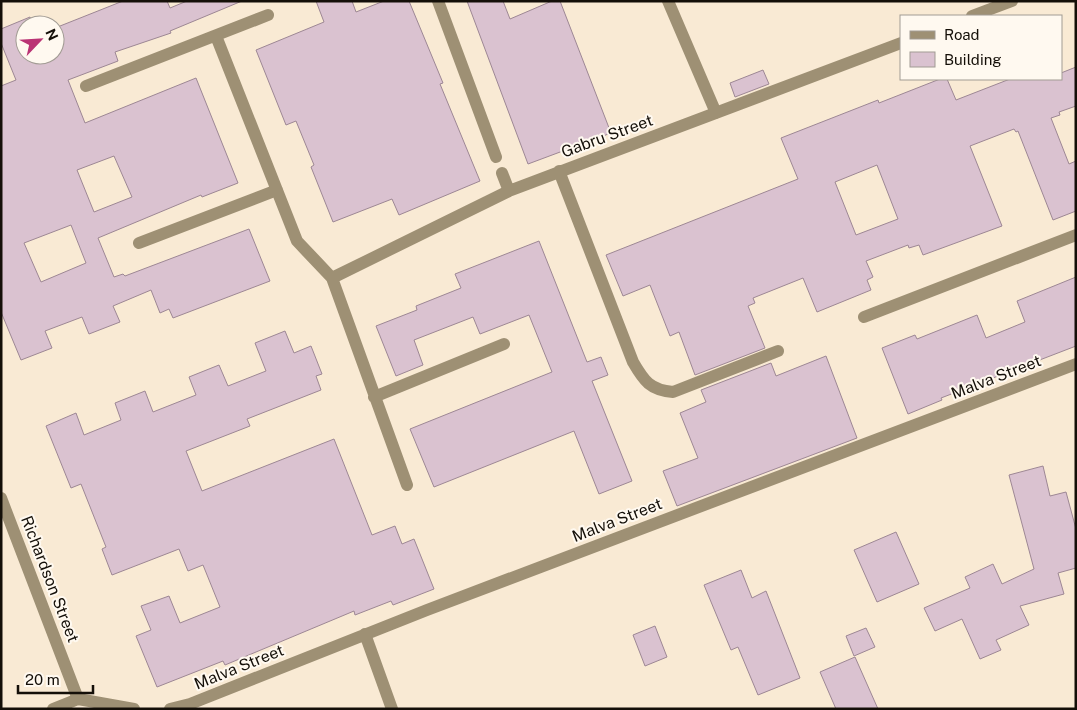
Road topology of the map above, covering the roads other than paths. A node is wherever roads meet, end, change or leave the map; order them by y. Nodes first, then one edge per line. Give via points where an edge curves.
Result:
1 (438, 1) edge
2 (668, 1) edge
3 (1012, 1) edge
4 (268, 15) dead end
5 (975, 15) edge
6 (216, 36) junction
7 (900, 43) edge
8 (86, 86) dead end
9 (716, 113) junction
10 (496, 157) dead end
11 (559, 171) junction
12 (502, 173) dead end
13 (277, 190) junction
14 (509, 191) junction
15 (1076, 235) edge
16 (139, 243) dead end
17 (332, 278) junction
18 (864, 317) dead end
19 (504, 344) dead end
20 (778, 351) dead end
21 (1076, 364) edge
22 (374, 397) junction
23 (407, 485) dead end
24 (1, 498) edge
25 (365, 634) junction
26 (78, 699) junction
27 (53, 709) edge
28 (134, 709) edge
29 (170, 709) edge
30 (392, 709) edge

1 - 10 street
2 - 9 street
3 - 5 street
4 - 6 street
6 - 8 street
6 - 13 street
7 - 9 street, Gabru Street
9 - 11 street, Gabru Street
11 - 14 street, Gabru Street
11 - 20 street via 633,362 644,379 658,391 672,392
12 - 14 street
13 - 16 street
13 - 17 street via 297,241
14 - 17 street, Gabru Street
15 - 18 street
17 - 22 street
19 - 22 street
21 - 25 street, Malva Street
22 - 23 street
24 - 26 street, Richardson Street
25 - 29 street, Malva Street via 190,704
25 - 30 street
26 - 27 street
26 - 28 street

